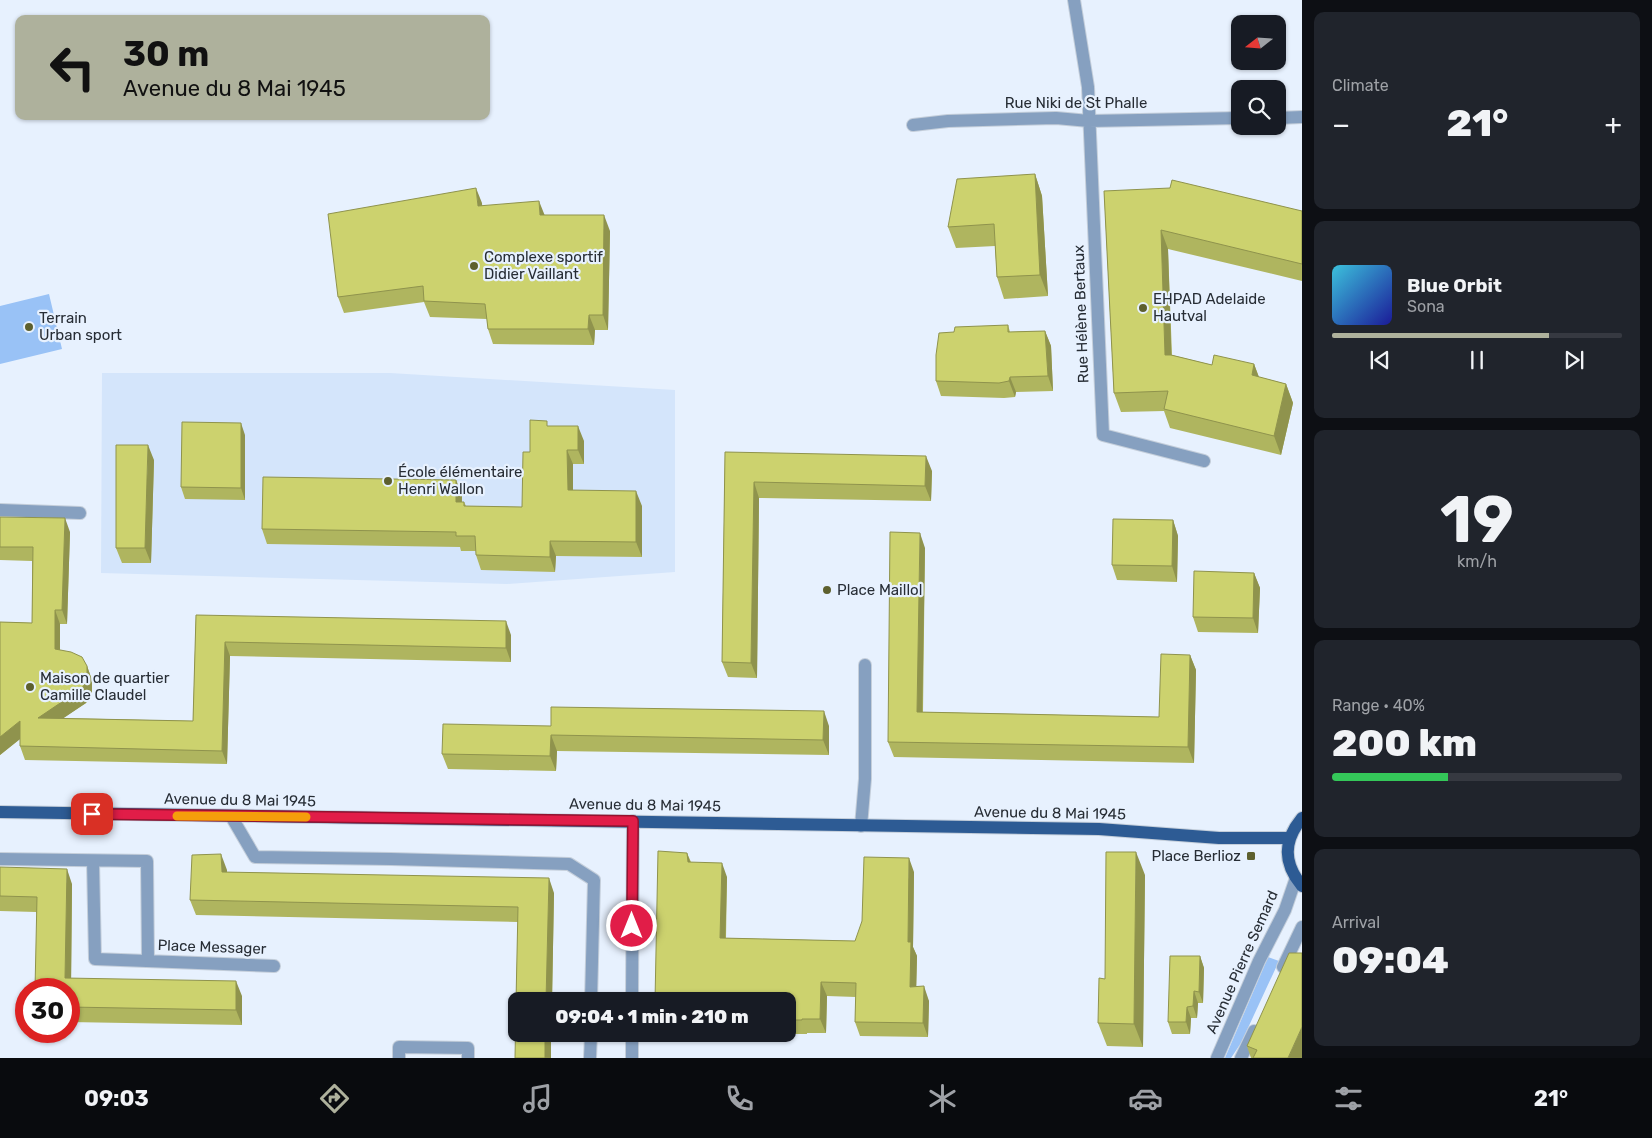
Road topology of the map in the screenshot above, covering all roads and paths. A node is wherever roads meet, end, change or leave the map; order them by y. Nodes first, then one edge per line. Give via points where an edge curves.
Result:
1 (1074, 0) edge
2 (1302, 117) edge
3 (1231, 118) edge
4 (1286, 118) edge
5 (1089, 121) junction
6 (913, 125) dead end
7 (1204, 461) dead end
8 (0, 510) edge
9 (80, 513) dead end
10 (865, 665) dead end
11 (0, 812) edge
12 (231, 816) junction
13 (1302, 818) edge
14 (633, 821) junction
15 (861, 826) junction
16 (1289, 838) junction
17 (0, 859) edge
18 (93, 861) junction
19 (1299, 882) edge
20 (1302, 927) edge
21 (148, 961) junction
22 (274, 966) dead end
23 (1278, 976) edge
24 (591, 992) edge
25 (632, 992) edge
26 (1260, 1017) edge
27 (590, 1042) edge
28 (632, 1042) edge
29 (398, 1058) edge
30 (468, 1058) edge
31 (590, 1058) edge
32 (632, 1058) edge
33 (1217, 1058) edge
34 (1241, 1058) edge

1 - 5 street, Rue Hélène Bertaux via 1088,87
2 - 4 street
3 - 5 street, Rue Niki de St Phalle
5 - 6 street, Rue Niki de St Phalle via 1056,118 948,120
5 - 7 street, Rue Hélène Bertaux via 1103,435
8 - 9 street
10 - 15 street via 865,779
11 - 12 main road, Avenue du 8 Mai 1945
12 - 14 main road, Avenue du 8 Mai 1945
12 - 24 street via 255,857 569,864 594,880
13 - 16 main road
14 - 15 main road, Avenue du 8 Mai 1945
14 - 25 street
15 - 16 main road, Avenue du 8 Mai 1945 via 1100,829 1219,838
16 - 19 main road via 1290,866
17 - 18 street
18 - 21 street, Place Messager via 95,960
18 - 21 street, Place Messager via 147,861
19 - 33 street, Avenue Pierre Semard via 1258,962
20 - 23 street
21 - 22 street, Place Messager
26 - 34 street
27 - 31 street
28 - 32 street
29 - 30 street via 399,1046 468,1048

